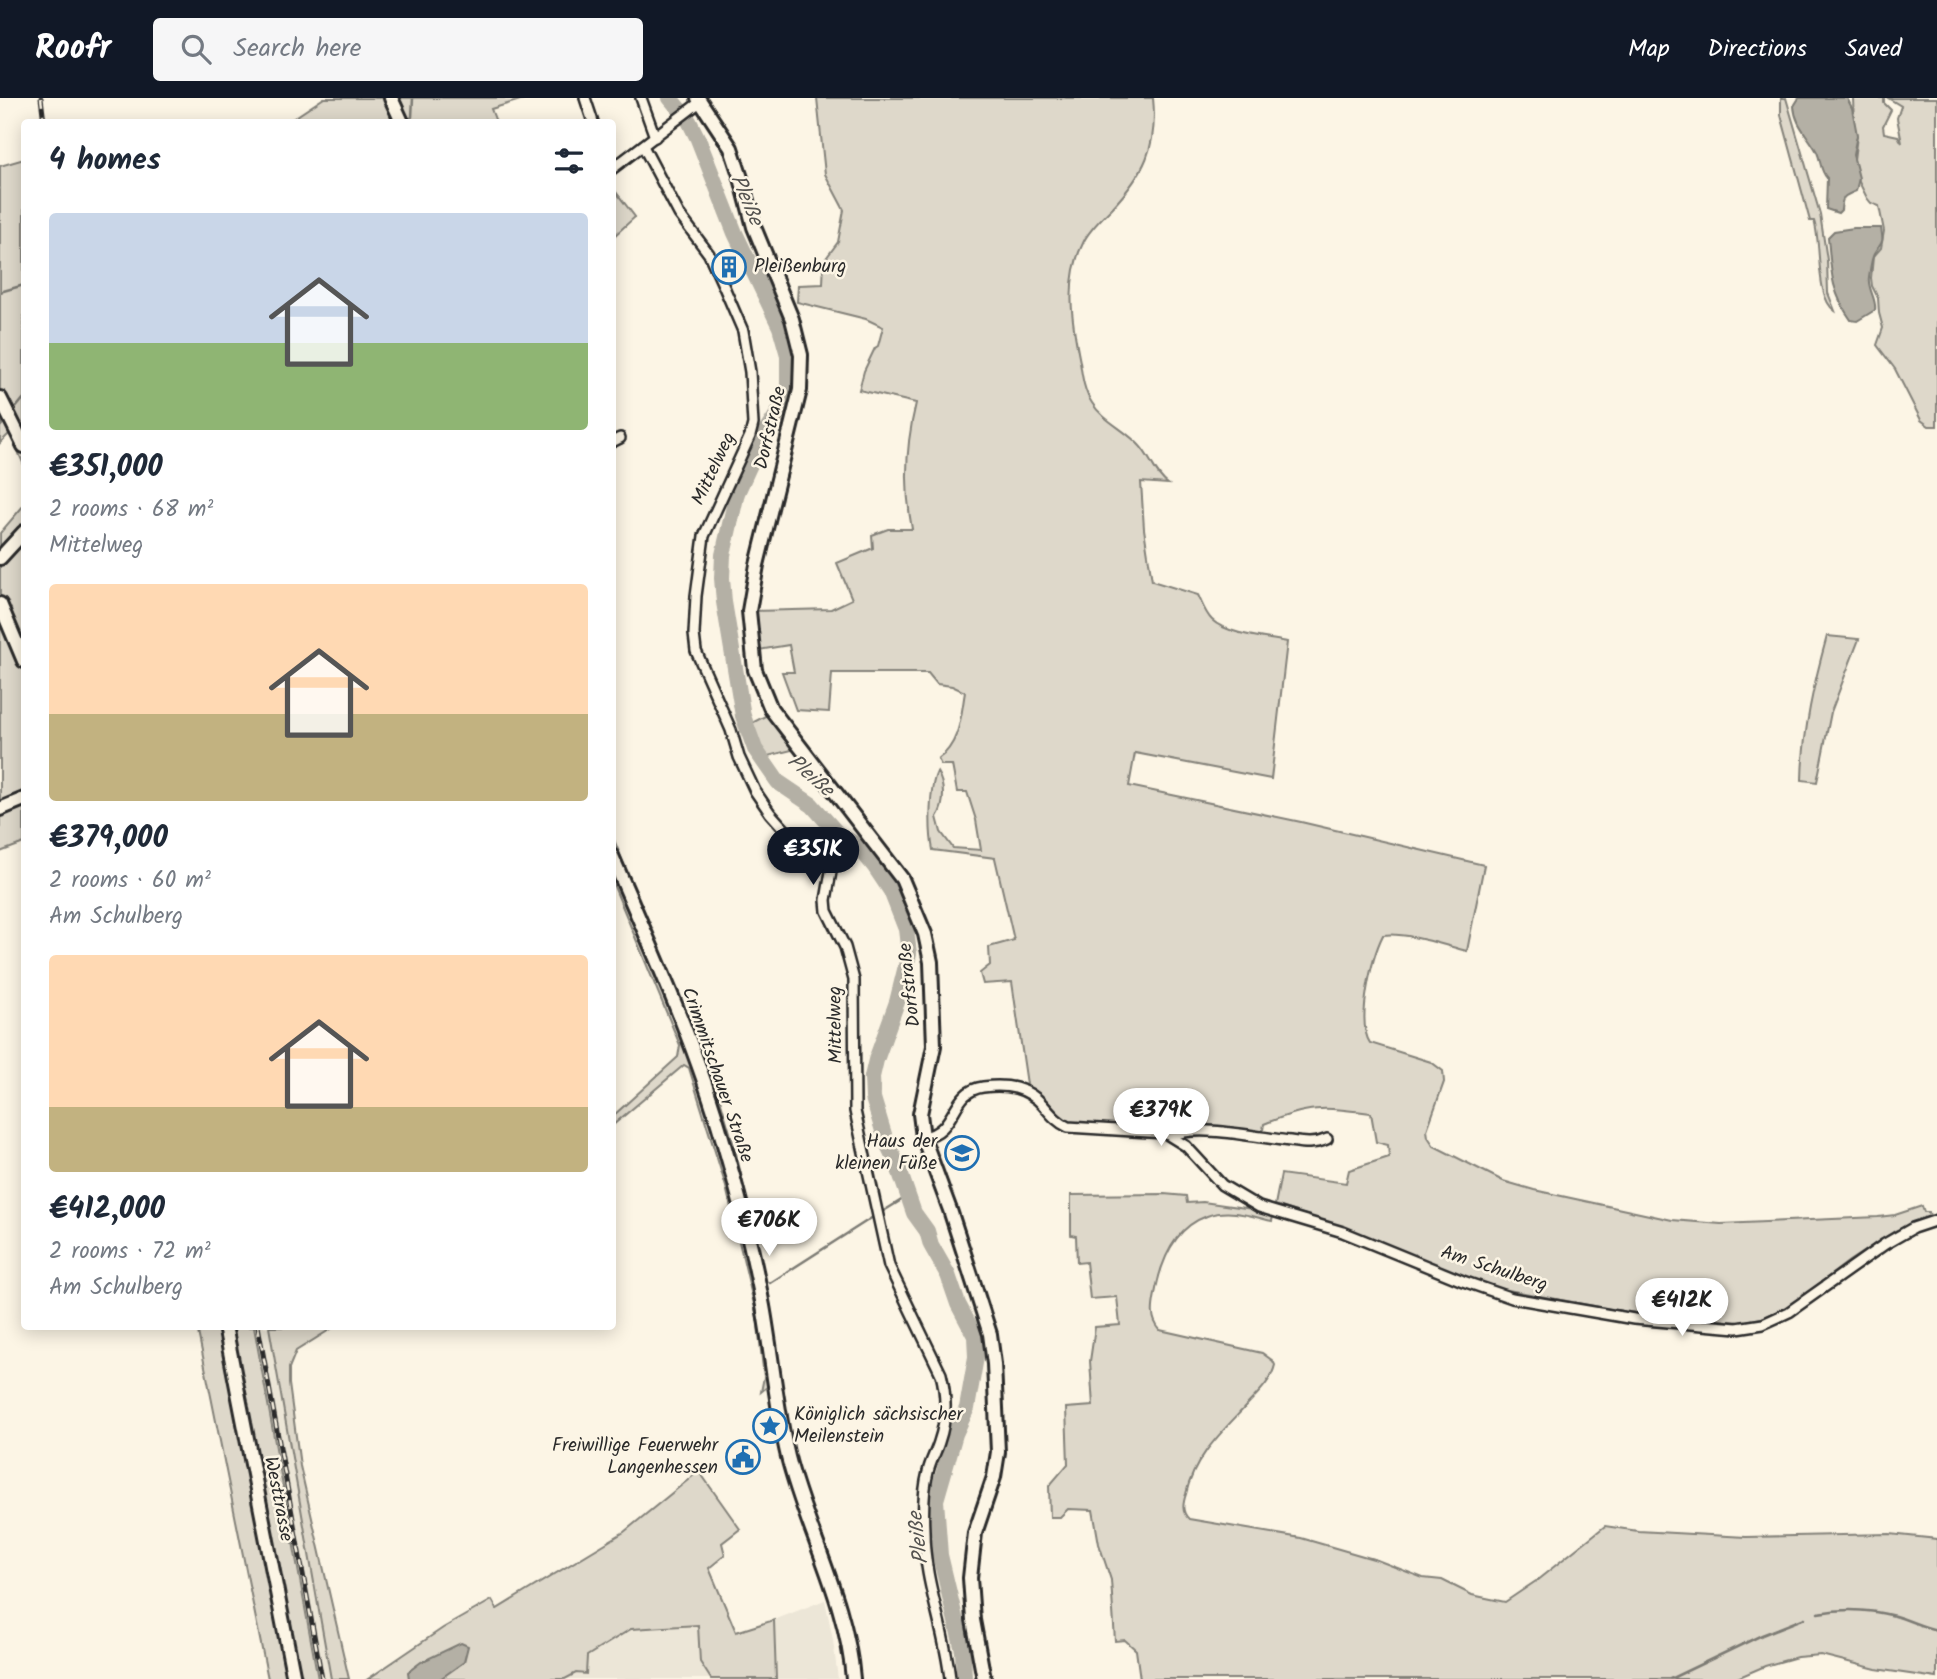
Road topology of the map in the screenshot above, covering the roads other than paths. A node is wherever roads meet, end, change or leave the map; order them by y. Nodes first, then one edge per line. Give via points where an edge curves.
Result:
1 (391, 98) edge
2 (585, 98) edge
3 (641, 98) edge
4 (697, 103) edge
5 (401, 119) edge
6 (592, 119) edge
7 (655, 137) junction
8 (643, 146) junction
9 (616, 167) edge
10 (0, 398) edge
11 (21, 440) edge
12 (21, 535) edge
13 (0, 558) edge
14 (0, 605) edge
15 (21, 654) edge
16 (21, 800) edge
17 (0, 809) edge
18 (616, 866) edge
19 (1171, 1136) junction
20 (923, 1137) junction
21 (1327, 1139) dead end
22 (1937, 1220) edge
23 (226, 1330) edge
24 (294, 1679) edge
25 (853, 1679) edge
26 (950, 1679) edge
27 (984, 1679) edge

1 - 5 street
2 - 6 street
3 - 7 street
4 - 7 street
4 - 20 street, Dorfstraße via 731,148 754,227 792,319 801,355 800,390 749,611 755,670 771,709 892,864 915,905 931,962 935,1020 920,1114
7 - 8 street
8 - 9 street
8 - 26 street, Mittelweg via 680,214 709,254 745,340 753,424 704,536 695,641 755,791 786,831 813,843 832,866 827,911 845,947 854,980 855,1111 866,1162 889,1266 946,1392 946,1419 928,1471 924,1530 927,1570 946,1643
10 - 11 street
12 - 13 street
14 - 15 street
16 - 17 street
18 - 25 street, Crimmitschauer Straße via 689,1041 723,1142 763,1304 783,1436 800,1498 844,1618
19 - 20 street via 1072,1129 1057,1121 1031,1094 1002,1086 967,1092 943,1128
19 - 21 street via 1222,1132 1311,1143
19 - 22 street, Am Schulberg via 1222,1185 1259,1207 1343,1232 1512,1298 1634,1319 1737,1328 1763,1324 1789,1312 1885,1244
20 - 27 street, Dorfstraße via 993,1353 998,1452 975,1533 970,1578
23 - 24 street, Westtrasse

